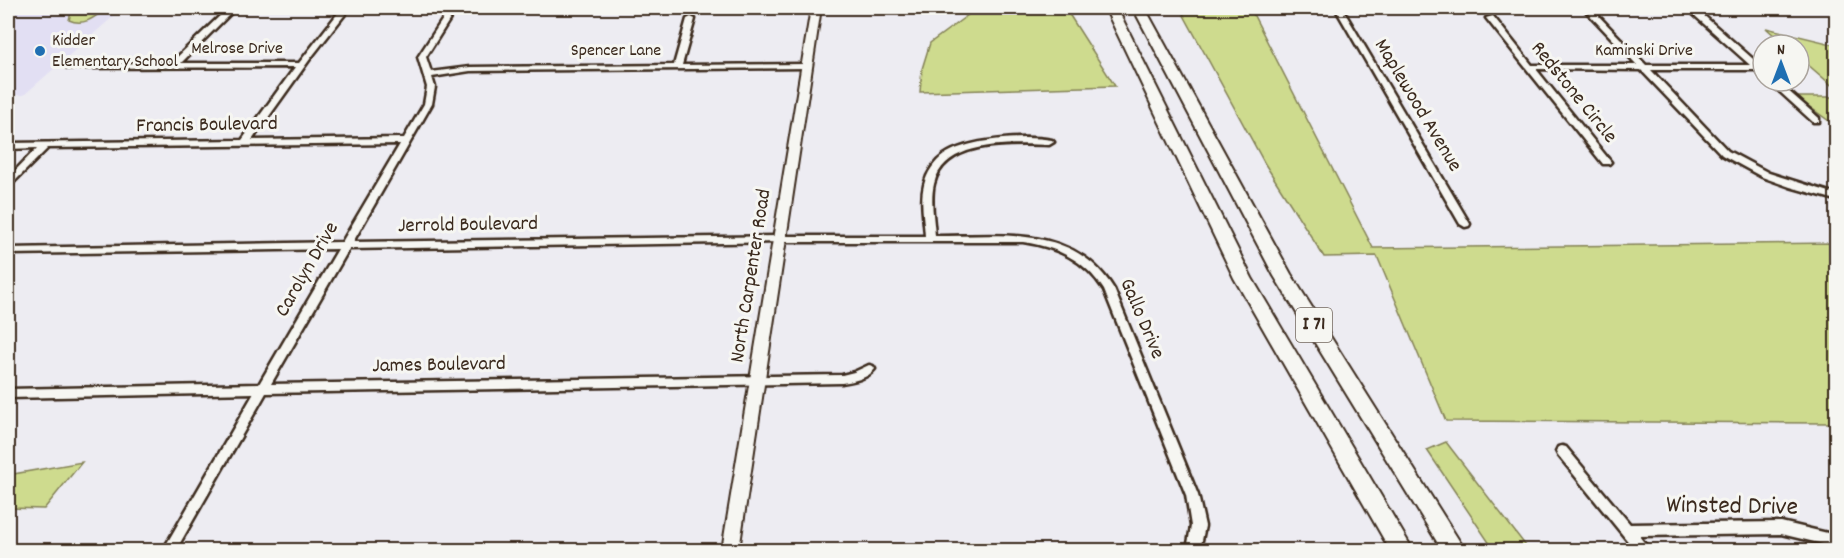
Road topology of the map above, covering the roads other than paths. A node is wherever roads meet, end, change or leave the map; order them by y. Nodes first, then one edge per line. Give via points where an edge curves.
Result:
1 (232, 8) edge
2 (346, 8) edge
3 (453, 8) edge
4 (816, 8) edge
5 (1111, 8) edge
6 (1139, 8) edge
7 (1338, 8) edge
8 (1587, 8) edge
9 (1698, 15) dead end
10 (1490, 18) dead end
11 (691, 19) dead end
12 (1751, 61) edge
13 (174, 65) junction
14 (299, 65) junction
15 (68, 66) dead end
16 (806, 66) junction
17 (677, 67) junction
18 (1530, 67) junction
19 (1644, 68) junction
20 (1751, 70) edge
21 (427, 75) junction
22 (1786, 93) edge
23 (1816, 120) dead end
24 (406, 141) junction
25 (1048, 142) dead end
26 (245, 143) junction
27 (8, 146) edge
28 (45, 146) junction
29 (1606, 162) dead end
30 (8, 183) edge
31 (1836, 197) edge
32 (1465, 224) dead end
33 (930, 238) junction
34 (780, 239) junction
35 (345, 246) junction
36 (8, 251) edge
37 (869, 369) dead end
38 (757, 380) junction
39 (262, 388) junction
40 (8, 393) edge
41 (1562, 451) dead end
42 (1626, 530) junction
43 (1836, 541) edge
44 (169, 550) edge
45 (730, 550) edge
46 (1194, 550) edge
47 (1402, 550) edge
48 (1454, 550) edge
49 (1643, 550) edge

1 - 13 street
2 - 14 street
3 - 21 street, Carolyn Drive via 424,52 422,63
4 - 16 street, North Carpenter Road
5 - 47 highway, I 71 via 1243,279
6 - 48 highway, I 71 via 1283,276
7 - 32 street, Maplewood Avenue
8 - 19 street
9 - 12 street
10 - 18 street, Redstone Circle
11 - 17 street
13 - 14 street, Melrose Drive
13 - 15 street, Melrose Drive
14 - 26 street
16 - 17 street, Spencer Lane
16 - 34 street, North Carpenter Road
17 - 21 street, Spencer Lane via 470,69
18 - 19 street, Kaminski Drive
18 - 29 street, Redstone Circle
19 - 20 street, Kaminski Drive
19 - 31 street via 1736,160 1776,180
21 - 24 street, Carolyn Drive via 431,98
22 - 23 street
24 - 26 street, Francis Boulevard
24 - 35 street, Carolyn Drive
25 - 33 street via 976,145 941,163 928,186
26 - 28 street, Francis Boulevard
27 - 28 street, Francis Boulevard
28 - 30 street
33 - 34 street, Jerrold Boulevard
33 - 46 street, Gallo Drive via 1046,242 1081,257 1102,276 1192,495 1198,526
34 - 35 street, Jerrold Boulevard
34 - 38 street, North Carpenter Road
35 - 36 street, Jerrold Boulevard
35 - 39 street, Carolyn Drive
37 - 38 street, James Boulevard via 842,380
38 - 39 street, James Boulevard
38 - 45 street, North Carpenter Road
39 - 40 street, James Boulevard
39 - 44 street, Carolyn Drive
41 - 42 street
42 - 43 street, Winsted Drive via 1781,528
42 - 49 street

